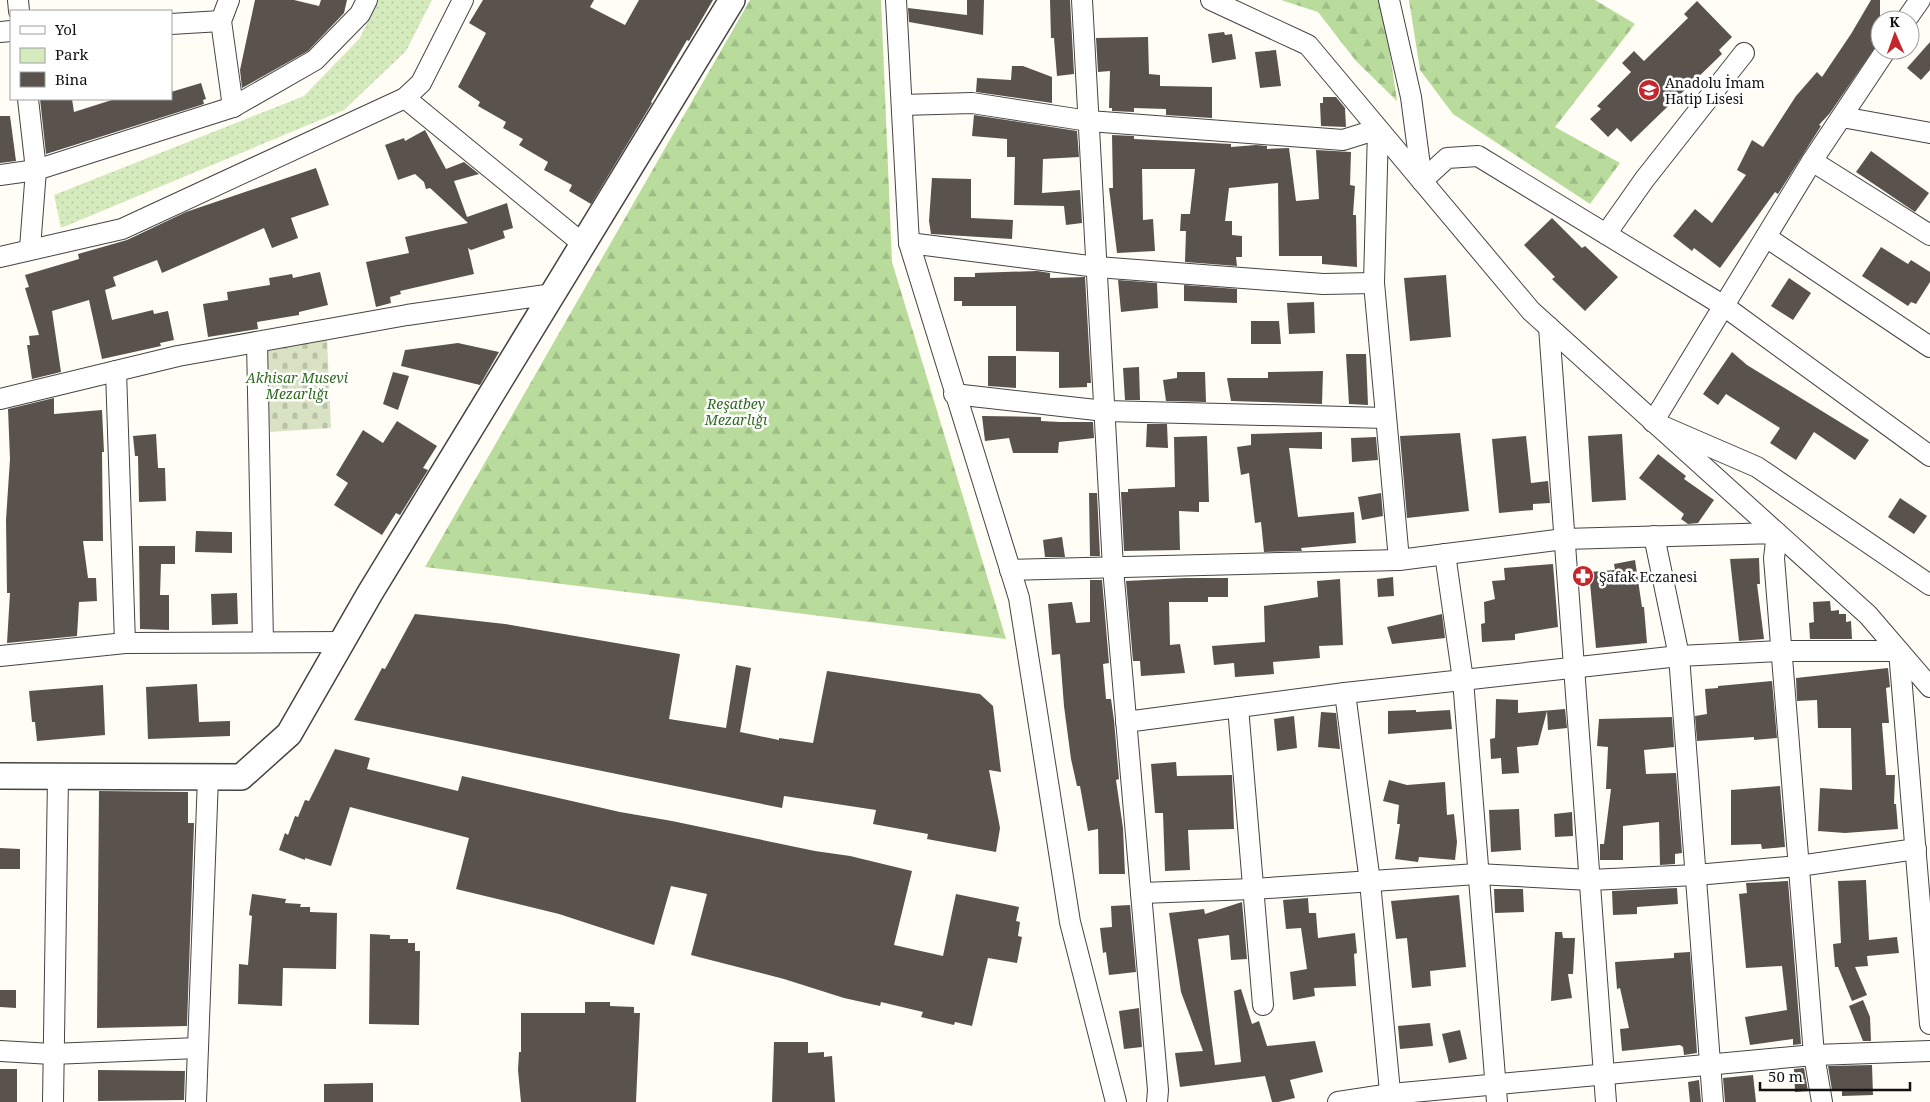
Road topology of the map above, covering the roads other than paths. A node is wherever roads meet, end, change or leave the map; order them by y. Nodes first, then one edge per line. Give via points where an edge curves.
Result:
1 (229, 0) edge
2 (367, 0) edge
3 (464, 0) edge
4 (732, 0) edge
5 (896, 0) edge
6 (1082, 0) edge
7 (1211, 0) edge
8 (1388, 0) edge
9 (221, 21) junction
10 (172, 24) edge
11 (1744, 53) dead end
12 (1879, 60) edge
13 (405, 98) junction
14 (28, 100) edge
15 (902, 105) junction
16 (233, 107) junction
17 (1842, 117) junction
18 (1089, 121) junction
19 (1378, 129) junction
20 (1930, 133) edge
21 (1812, 161) junction
22 (36, 170) junction
23 (0, 175) edge
24 (1422, 182) junction
25 (1606, 234) junction
26 (1930, 236) edge
27 (1766, 237) junction
28 (583, 244) junction
29 (909, 244) junction
30 (30, 248) junction
31 (0, 257) edge
32 (1097, 267) junction
33 (1374, 283) junction
34 (552, 294) junction
35 (1724, 306) junction
36 (1549, 327) junction
37 (257, 342) junction
38 (1930, 347) edge
39 (116, 371) junction
40 (954, 394) junction
41 (0, 399) edge
42 (1105, 411) junction
43 (1386, 418) junction
44 (1654, 422) junction
45 (1930, 456) edge
46 (1777, 533) junction
47 (1654, 536) junction
48 (1564, 539) junction
49 (1446, 554) junction
50 (1399, 560) junction
51 (1113, 568) junction
52 (1010, 570) junction
53 (1930, 585) edge
54 (263, 642) junction
55 (342, 642) junction
56 (125, 643) junction
57 (1782, 650) junction
58 (1899, 651) junction
59 (0, 656) edge
60 (1679, 656) junction
61 (1574, 668) junction
62 (1463, 680) junction
63 (1930, 687) edge
64 (1345, 693) junction
65 (1238, 707) junction
66 (1126, 722) junction
67 (0, 776) edge
68 (58, 776) junction
69 (208, 777) junction
70 (1916, 849) junction
71 (1799, 866) junction
72 (1477, 874) junction
73 (1696, 875) junction
74 (1590, 880) junction
75 (1370, 882) junction
76 (1253, 889) junction
77 (1141, 893) junction
78 (1263, 1005) dead end
79 (1930, 1024) edge
80 (198, 1048) junction
81 (0, 1051) edge
82 (1930, 1051) edge
83 (52, 1054) junction
84 (1814, 1056) junction
85 (1709, 1065) junction
86 (1604, 1075) junction
87 (1496, 1094) edge
88 (1391, 1098) edge
89 (53, 1102) edge
90 (196, 1102) edge
91 (1116, 1102) edge
92 (1157, 1102) edge
93 (1338, 1102) edge
94 (1606, 1102) edge
95 (1713, 1102) edge
96 (1822, 1102) edge

1 - 9 street
2 - 16 street via 360,14 315,60
3 - 13 street via 422,83
4 - 28 street
5 - 15 street
6 - 18 street
7 - 19 street via 1308,45
8 - 24 street via 1411,97
9 - 10 street
9 - 16 street
11 - 25 street via 1644,180
12 - 17 street
13 - 28 street
13 - 30 street via 122,229
14 - 22 street
15 - 18 street via 972,103
15 - 29 street
16 - 22 street
17 - 20 street
17 - 21 street
18 - 19 street via 1343,140
18 - 32 street
19 - 24 street
19 - 33 street
21 - 26 street
21 - 27 street
22 - 23 street
22 - 30 street
24 - 25 street via 1447,158 1478,156
24 - 36 street via 1531,311
25 - 35 street
27 - 35 street
27 - 38 street
28 - 34 street
29 - 32 street
29 - 40 street
30 - 31 street
32 - 33 street via 1323,284
32 - 42 street
33 - 43 street
34 - 37 street
34 - 55 street
35 - 44 street
35 - 45 street
36 - 44 street
36 - 48 street
37 - 39 street
37 - 54 street
39 - 41 street
39 - 56 street
40 - 42 street
40 - 52 street
42 - 43 street
42 - 51 street
43 - 50 street
44 - 46 street
44 - 53 street via 1757,467
46 - 47 street
46 - 57 street via 1774,558
46 - 58 street via 1868,615
47 - 48 street
47 - 60 street
48 - 49 street
48 - 61 street
49 - 50 street
49 - 62 street
50 - 51 street
51 - 52 street
51 - 66 street
52 - 91 street via 1019,598 1070,922
54 - 55 street
54 - 56 street
55 - 69 street via 289,734 241,778
56 - 59 street
57 - 58 street
57 - 60 street
57 - 71 street
58 - 63 street
58 - 70 street
60 - 61 street
60 - 73 street
61 - 62 street
61 - 74 street
62 - 64 street
62 - 72 street
64 - 65 street
64 - 75 street
65 - 66 street
65 - 76 street
66 - 77 street
67 - 68 street
68 - 69 street
68 - 83 street
69 - 80 street
70 - 71 street
70 - 79 street
71 - 73 street
71 - 84 street
72 - 74 street
72 - 75 street
72 - 87 street
73 - 74 street
73 - 85 street
74 - 86 street
75 - 76 street
75 - 88 street
76 - 77 street
76 - 78 street
77 - 92 street
80 - 83 street
80 - 90 street
81 - 83 street
82 - 84 street
83 - 89 street
84 - 85 street
84 - 96 street
85 - 86 street
85 - 95 street
86 - 87 street
86 - 94 street
87 - 88 street
88 - 93 street

